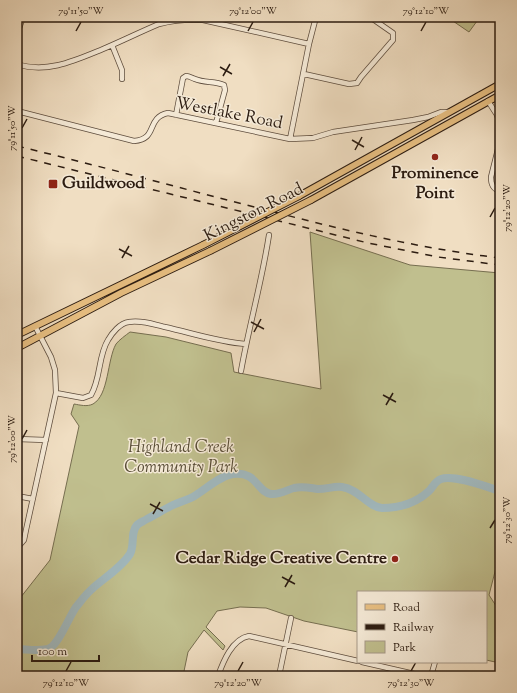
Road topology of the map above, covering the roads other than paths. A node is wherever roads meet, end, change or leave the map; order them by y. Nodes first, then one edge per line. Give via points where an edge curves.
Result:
1 (23, 17) edge
2 (316, 17) edge
3 (370, 17) edge
4 (172, 19) edge
5 (17, 34) edge
6 (309, 44) junction
7 (112, 45) junction
8 (17, 64) edge
9 (304, 74) junction
10 (122, 79) dead end
11 (500, 84) edge
12 (500, 95) edge
13 (488, 101) junction
14 (17, 111) edge
15 (450, 112) junction
16 (176, 115) junction
17 (216, 123) junction
18 (500, 123) edge
19 (290, 139) junction
20 (500, 141) edge
21 (500, 192) edge
22 (269, 235) dead end
23 (35, 326) junction
24 (17, 335) edge
25 (40, 335) junction
26 (246, 344) junction
27 (17, 348) edge
28 (241, 371) dead end
29 (56, 393) junction
30 (17, 439) edge
31 (46, 440) junction
32 (17, 496) edge
33 (33, 499) junction
34 (17, 548) edge
35 (291, 618) dead end
36 (285, 644) junction
37 (357, 661) edge
38 (366, 663) edge
39 (435, 663) edge
40 (392, 669) junction
41 (218, 676) edge
42 (279, 676) edge
43 (391, 676) edge
44 (423, 676) edge
45 (432, 676) edge

1 - 5 street
2 - 6 street
3 - 9 street via 393,32 393,40 357,83 349,84
4 - 6 street via 203,20
4 - 7 street
6 - 9 street
7 - 8 street via 69,63 37,68
7 - 10 street via 122,70
9 - 19 street
11 - 15 main road, Kingston Road
12 - 13 main road, Kingston Road
13 - 18 street
13 - 25 main road, Kingston Road, bridge via 311,200
14 - 16 street, Westlake Road via 134,141 148,136 157,117 168,113
15 - 19 street, Westlake Road via 333,132 313,138
15 - 23 main road, Kingston Road, bridge via 299,196
16 - 17 street, Westlake Road
16 - 17 street via 183,78 190,76 193,79 224,85 225,90
17 - 19 street, Westlake Road
20 - 21 street via 491,182 493,188
22 - 26 street
23 - 24 main road, Kingston Road
23 - 25 street
25 - 27 main road, Kingston Road
25 - 29 street via 55,370
26 - 28 street
26 - 29 street via 216,340 151,324 126,322 116,329 108,340 101,355 91,395 84,398
29 - 31 street
30 - 31 street
31 - 33 street
32 - 33 street
33 - 34 street via 24,540
35 - 36 street
36 - 37 street
36 - 41 street via 249,636 242,638 234,644
36 - 42 street
38 - 40 street
39 - 45 street
40 - 43 street
40 - 44 street

